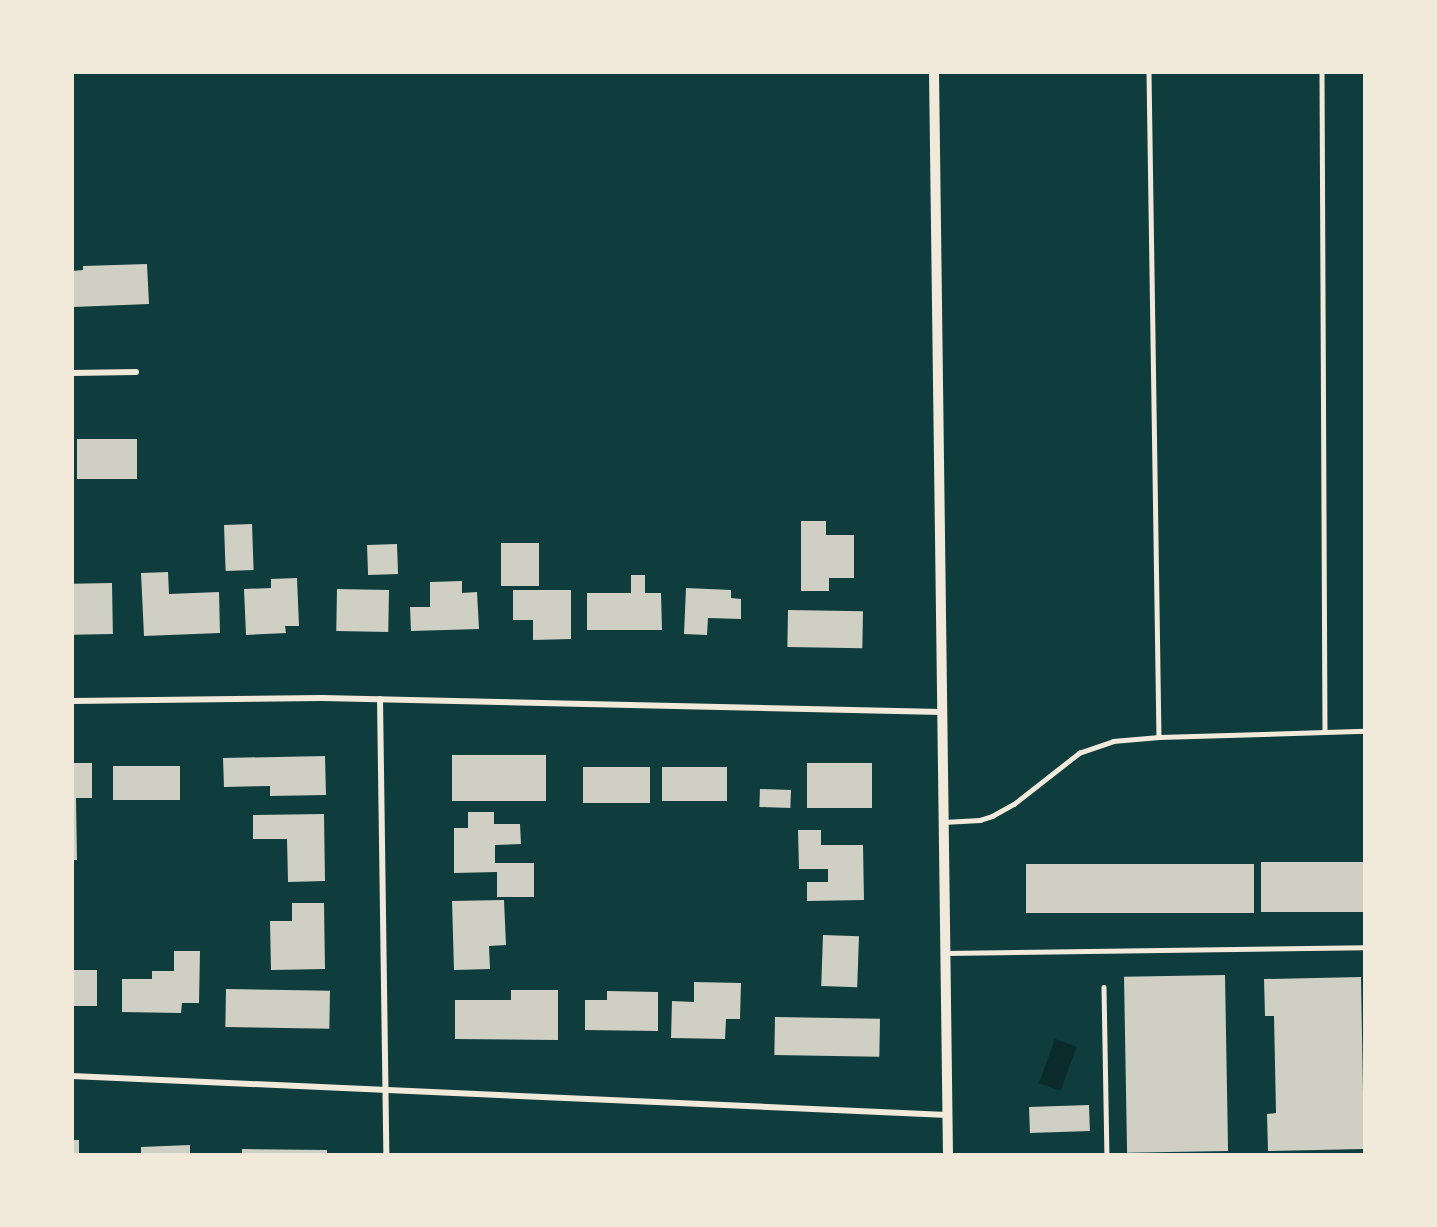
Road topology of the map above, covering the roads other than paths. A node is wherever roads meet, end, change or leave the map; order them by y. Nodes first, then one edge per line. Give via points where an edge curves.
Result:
1 (934, 72) edge
2 (1149, 72) edge
3 (1322, 72) edge
4 (136, 372) dead end
5 (72, 374) edge
6 (380, 699) junction
7 (72, 701) edge
8 (941, 712) junction
9 (1365, 731) edge
10 (1325, 732) junction
11 (1159, 737) junction
12 (943, 822) junction
13 (1365, 946) edge
14 (945, 953) junction
15 (1104, 987) dead end
16 (72, 1076) edge
17 (386, 1090) junction
18 (948, 1115) junction
19 (386, 1155) edge
20 (948, 1155) edge
21 (1107, 1155) edge

1 - 8 street
2 - 11 lane
3 - 10 lane
4 - 5 street
6 - 7 street
6 - 8 street
6 - 17 street
8 - 12 street
9 - 10 lane
10 - 11 lane
11 - 12 lane via 1094,746 1000,812 980,820
12 - 14 street
13 - 14 lane
14 - 18 street
15 - 21 lane
16 - 17 street
17 - 18 street
17 - 19 street
18 - 20 street

